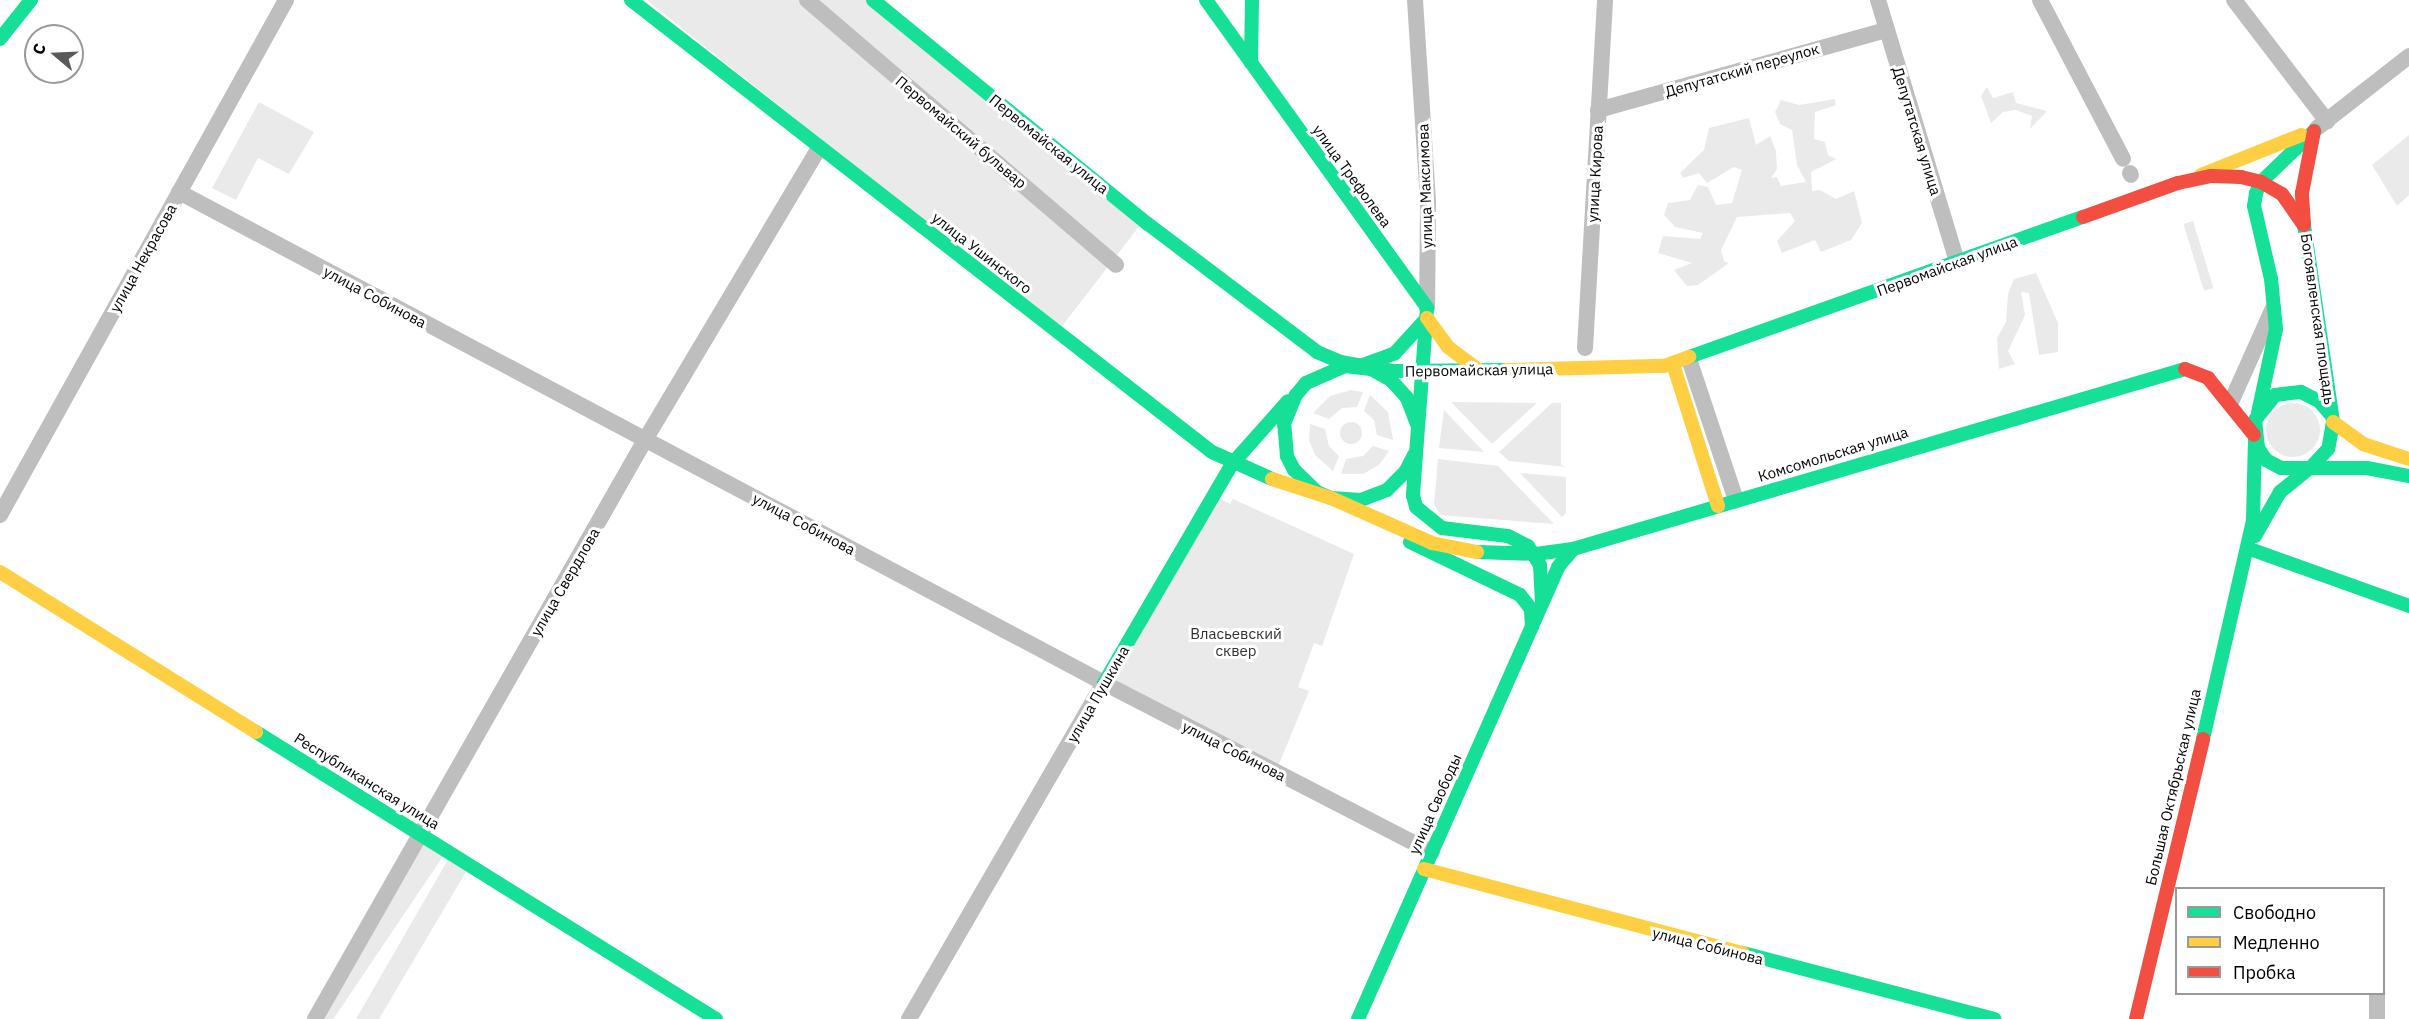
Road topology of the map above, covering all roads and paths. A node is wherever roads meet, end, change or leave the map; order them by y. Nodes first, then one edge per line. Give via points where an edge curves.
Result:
1 (31, 0) edge
2 (286, 0) edge
3 (631, 0) edge
4 (807, 0) edge
5 (873, 0) edge
6 (1251, 0) edge
7 (1414, 0) edge
8 (1605, 0) edge
9 (1878, 0) edge
10 (2040, 0) edge
11 (2234, 0) edge
12 (1209, 5) edge
13 (1887, 30) junction
14 (0, 39) edge
15 (2409, 56) edge
16 (1251, 63) junction
17 (1598, 110) junction
18 (2320, 126) junction
19 (819, 148) junction
20 (2128, 169) dead end
21 (2261, 182) junction
22 (2178, 183) junction
23 (179, 192) junction
24 (2304, 224) junction
25 (1957, 262) junction
26 (1116, 265) dead end
27 (2275, 304) junction
28 (1427, 313) junction
29 (1585, 348) dead end
30 (1681, 361) junction
31 (1359, 367) junction
32 (1478, 370) junction
33 (1425, 372) junction
34 (1306, 383) junction
35 (2231, 402) junction
36 (2258, 414) junction
37 (2332, 419) junction
38 (1418, 438) junction
39 (2254, 438) junction
40 (645, 440) junction
41 (2409, 459) edge
42 (1233, 464) junction
43 (2310, 468) junction
44 (2409, 476) edge
45 (2280, 492) junction
46 (1332, 498) junction
47 (1736, 500) junction
48 (1718, 506) junction
49 (0, 515) edge
50 (2253, 520) junction
51 (1394, 528) junction
52 (2253, 543) junction
53 (2274, 546) junction
54 (1573, 549) junction
55 (1536, 554) junction
56 (2245, 563) junction
57 (0, 572) edge
58 (1542, 602) junction
59 (2409, 606) edge
60 (1532, 627) junction
61 (1104, 683) junction
62 (422, 834) junction
63 (1432, 852) junction
64 (1424, 869) junction
65 (2170, 899) edge
66 (2377, 995) edge
67 (315, 1019) edge
68 (716, 1019) edge
69 (909, 1019) edge
70 (1358, 1019) edge
71 (1994, 1019) edge
72 (2136, 1019) edge
73 (2377, 1019) edge

1 - 14 main road
2 - 23 street, улица Некрасова
3 - 19 main road, улица Ушинского
4 - 26 street, Первомайский бульвар
5 - 31 main road, Первомайская улица via 1286,331 1317,352
6 - 12 main road, улица Трефолева via 1235,16 1223,16
6 - 16 main road, улица Трефолева
7 - 28 street, улица Максимова via 1428,203
8 - 17 street, улица Кирова
9 - 13 street, Депутатская улица
10 - 20 street
11 - 18 street via 2306,94
12 - 16 main road, улица Трефолева
13 - 17 street, Депутатский переулок
13 - 25 street, Депутатская улица
15 - 18 street, Первомайская улица
16 - 28 main road, улица Трефолева
17 - 29 street, улица Кирова
18 - 21 main road
18 - 22 main road, Первомайская улица
18 - 24 main road, Богоявленская площадь via 2302,193
19 - 40 street, улица Свердлова
19 - 42 main road, улица Ушинского via 1143,400
21 - 22 main road, Первомайская улица via 2224,176
21 - 24 main road, Богоявленская площадь via 2290,201
21 - 27 main road via 2254,206
22 - 25 main road, Первомайская улица
23 - 40 street, улица Собинова
23 - 49 street, улица Некрасова
24 - 37 main road, Богоявленская площадь
25 - 30 main road, Первомайская улица
27 - 35 street
27 - 36 main road via 2272,357
28 - 31 main road via 1395,353
28 - 32 main road, улица Трефолева via 1448,347
28 - 33 main road, улица Максимова
30 - 32 main road, Первомайская улица
30 - 47 street
30 - 48 main road
31 - 33 main road, Первомайская улица
31 - 34 main road via 1331,369
31 - 38 main road via 1382,374 1400,388 1413,408
32 - 33 main road, Первомайская улица
33 - 38 main road, улица Максимова
34 - 42 main road, улица Пушкина
34 - 46 main road via 1286,417 1287,456 1304,482
35 - 39 main road, Комсомольская улица
35 - 47 main road, Комсомольская улица via 2203,374 2187,368 2170,370
36 - 37 main road, Богоявленская площадь via 2275,395 2292,391 2311,395
36 - 39 main road
37 - 41 main road via 2363,444
37 - 43 main road, Богоявленская площадь via 2328,450
38 - 46 main road via 1406,471 1387,490 1361,500
38 - 55 main road, улица Максимова via 1413,495 1422,516 1442,528 1508,536
39 - 43 main road via 2272,464 2290,470
39 - 50 main road, Большая Октябрьская улица
40 - 61 street, улица Собинова
40 - 62 street, улица Свердлова
42 - 46 main road, улица Ушинского
42 - 61 main road, улица Пушкина
43 - 44 main road via 2367,468
43 - 45 main road, Большая Октябрьская улица
45 - 52 main road, Большая Октябрьская улица
45 - 53 main road via 2270,516
46 - 51 main road, Комсомольская улица
47 - 48 main road, Комсомольская улица
48 - 54 main road, Комсомольская улица
50 - 52 main road
50 - 56 main road, Большая Октябрьская улица
51 - 55 main road, Комсомольская улица via 1432,543 1472,551
51 - 60 main road, Комсомольская улица via 1427,552 1520,595 1531,609
52 - 53 main road via 2261,548
52 - 56 main road, Большая Октябрьская улица
53 - 59 main road via 2304,568
54 - 55 main road, Комсомольская улица
54 - 58 main road, улица Свободы via 1558,567
55 - 58 main road, улица Свободы via 1543,576
56 - 65 main road, Большая Октябрьская улица
57 - 62 main road, Республиканская улица
58 - 60 main road, улица Свободы
60 - 63 main road, улица Свободы
61 - 63 street, улица Собинова
61 - 69 street, улица Пушкина
62 - 67 street, улица Свердлова
62 - 68 main road, Республиканская улица
63 - 64 main road, улица Свободы
64 - 70 main road, улица Свободы
64 - 71 main road, улица Собинова
65 - 72 main road, Большая Октябрьская улица
66 - 73 street

